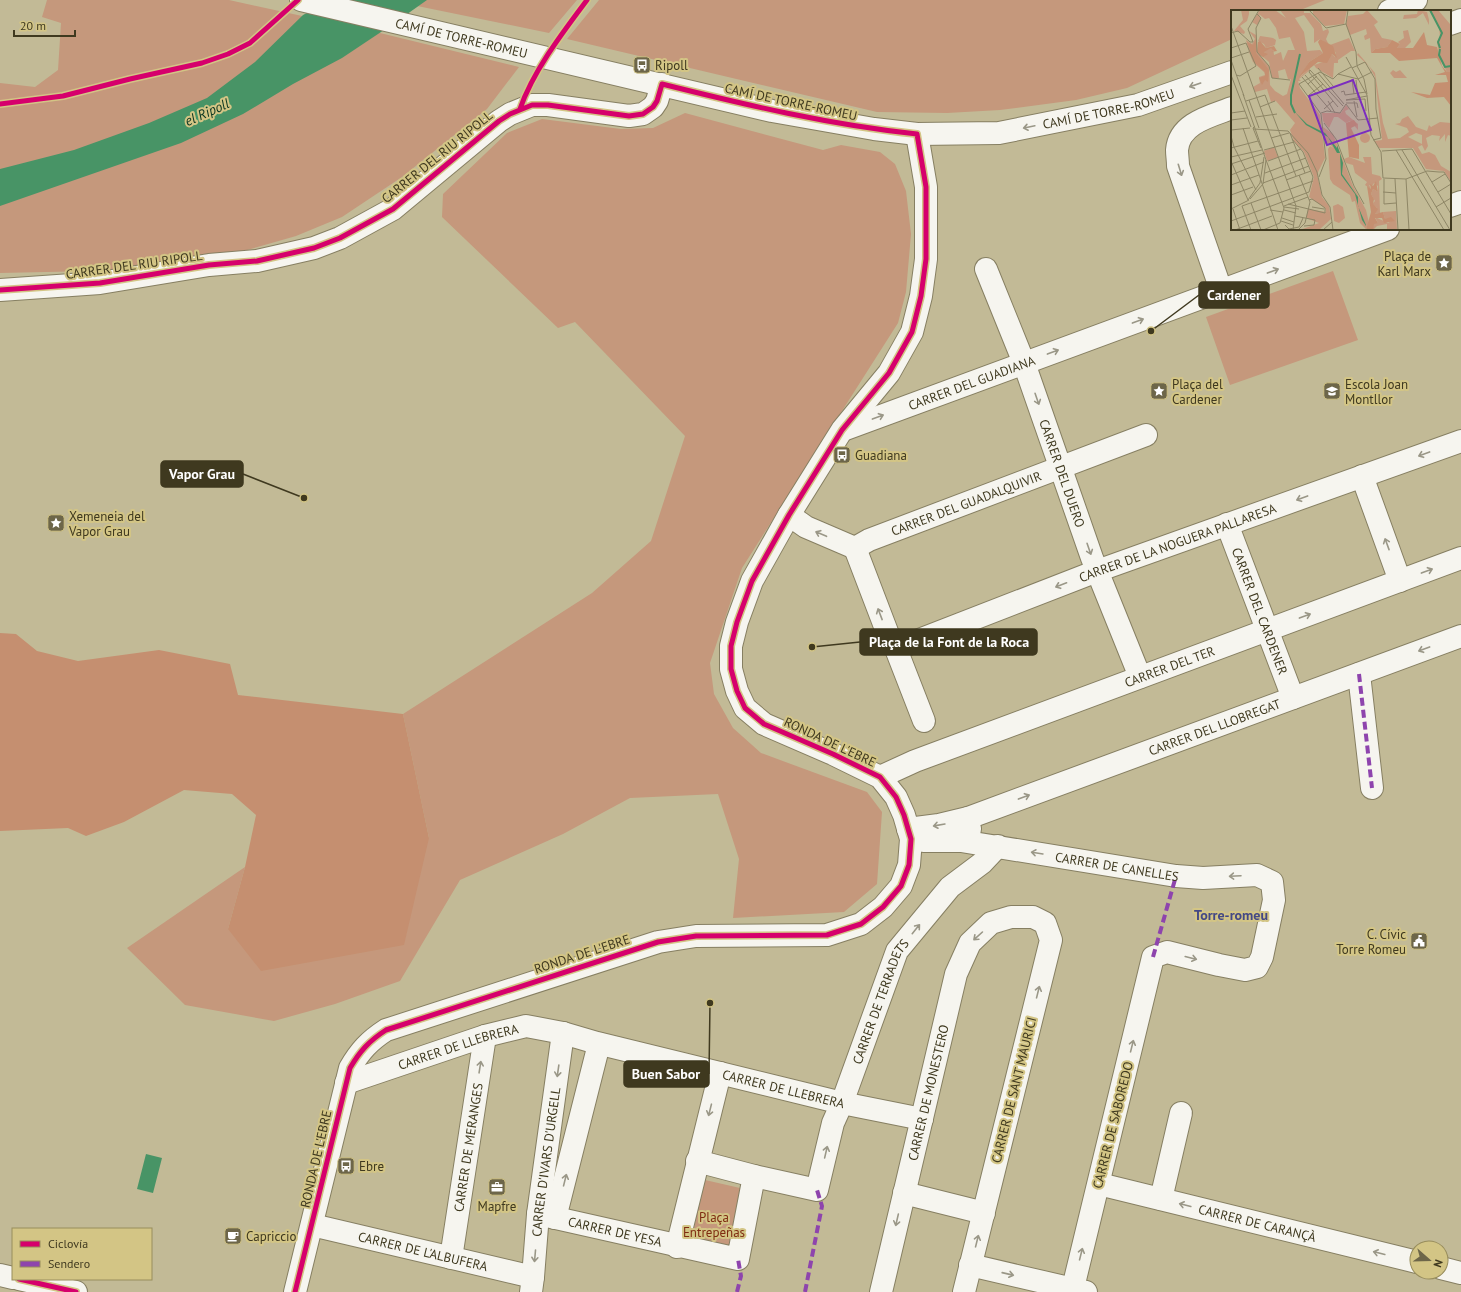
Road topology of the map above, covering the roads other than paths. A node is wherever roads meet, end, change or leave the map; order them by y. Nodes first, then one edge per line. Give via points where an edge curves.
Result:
1 (301, 0) edge
2 (1416, 0) edge
3 (1391, 10) edge
4 (1461, 20) edge
5 (1451, 24) edge
6 (1231, 72) edge
7 (662, 84) junction
8 (1231, 108) edge
9 (918, 134) junction
10 (1461, 202) edge
11 (1451, 206) edge
12 (1385, 230) edge
13 (986, 269) dead end
14 (0, 290) edge
15 (1221, 290) junction
16 (1024, 363) junction
17 (842, 430) junction
18 (1146, 435) dead end
19 (1461, 441) edge
20 (1061, 468) junction
21 (1362, 476) junction
22 (790, 515) junction
23 (1227, 524) junction
24 (855, 548) junction
25 (1461, 558) edge
26 (1097, 571) junction
27 (1400, 581) junction
28 (1268, 629) junction
29 (1461, 636) edge
30 (896, 649) junction
31 (1359, 674) junction
32 (1140, 677) junction
33 (1293, 698) junction
34 (924, 721) dead end
35 (880, 777) junction
36 (1372, 788) dead end
37 (968, 818) junction
38 (910, 834) junction
39 (962, 841) junction
40 (998, 846) junction
41 (1011, 917) joint
42 (1153, 957) joint
43 (563, 1033) junction
44 (485, 1036) junction
45 (599, 1044) junction
46 (720, 1073) junction
47 (346, 1084) junction
48 (842, 1103) junction
49 (1181, 1113) dead end
50 (922, 1120) junction
51 (697, 1161) junction
52 (754, 1176) junction
53 (1099, 1184) junction
54 (904, 1193) junction
55 (1161, 1199) junction
56 (984, 1213) junction
57 (547, 1216) junction
58 (312, 1225) junction
59 (677, 1247) junction
60 (451, 1258) junction
61 (1409, 1260) edge
62 (970, 1265) junction
63 (1449, 1270) edge
64 (1461, 1273) edge
65 (0, 1275) edge
66 (12, 1278) edge
67 (23, 1280) edge
68 (532, 1285) edge
69 (1077, 1291) edge
70 (76, 1292) edge
71 (295, 1292) edge
72 (881, 1292) edge
73 (964, 1292) edge
74 (1461, 1292) edge

1 - 7 street, CAMÍ DE TORRE-ROMEU
2 - 3 street
4 - 5 street
6 -> 9 street, CAMÍ DE TORRE-ROMEU via 1138,105 1000,133
7 - 9 street, CAMÍ DE TORRE-ROMEU via 772,111
7 - 14 street, CARRER DEL RIU RIPOLL via 658,100 643,114 629,116 548,105 532,105 510,114 393,209 340,238 314,248 257,261 209,265 100,283
8 -> 15 street via 1197,122 1183,133 1177,148 1178,166
9 - 17 street, RONDA DE L'EBRE via 926,187 926,259 921,296 912,332 889,373
10 - 11 street
15 -> 12 street, CARRER DEL GUADIANA
13 - 16 street, CARRER DEL DUERO
16 -> 15 street, CARRER DEL GUADIANA
17 -> 16 street, CARRER DEL GUADIANA
16 -> 20 street, CARRER DEL DUERO
17 - 22 street, RONDA DE L'EBRE
18 - 20 street, CARRER DEL GUADALQUIVIR
19 -> 21 street, CARRER DE LA NOGUERA PALLARESA
20 - 24 street, CARRER DEL GUADALQUIVIR via 870,540
20 -> 26 street, CARRER DEL DUERO
21 -> 23 street, CARRER DE LA NOGUERA PALLARESA
27 -> 21 street
24 -> 22 street via 806,527
22 - 35 street, RONDA DE L'EBRE via 752,580 737,622 731,646 731,669 737,691 745,708 764,724
23 - 26 street, CARRER DE LA NOGUERA PALLARESA
23 - 28 street, CARRER DEL CARDENER
30 -> 24 street
27 -> 25 street, CARRER DEL TER
26 -> 30 street, CARRER DE LA NOGUERA PALLARESA
26 - 32 street, CARRER DEL DUERO
28 -> 27 street, CARRER DEL TER
28 - 32 street, CARRER DEL TER
28 - 33 street, CARRER DEL CARDENER
29 -> 31 street, CARRER DEL LLOBREGAT
30 - 34 street
31 - 33 street, CARRER DEL LLOBREGAT
31 - 36 street
32 - 35 street, CARRER DEL TER via 915,761
37 -> 33 street, CARRER DEL LLOBREGAT
35 - 38 street, RONDA DE L'EBRE via 896,797
37 -> 38 street, CARRER DEL LLOBREGAT
37 - 39 street via 970,829
38 - 39 street via 925,841
38 - 47 street, RONDA DE L'EBRE via 909,866 900,886 883,907 861,924 827,934 696,936 658,942 386,1030 359,1052 350,1068
39 - 40 street, CARRER DE CANELLES
42 -> 40 street, CARRER DE CANELLES via 1167,952 1245,970 1257,967 1262,957 1274,900 1272,882 1257,875 1203,878 1176,876
48 -> 40 street, CARRER DE TERRADETS via 897,951 950,887 982,863
41 -> 50 street, CARRER DE MONESTERO via 991,923 970,943 956,974
56 -> 41 street, CARRER DE SANT MAURICI via 1051,940 1045,923 1033,917
53 -> 42 street, CARRER DE SABOREDO
43 - 44 street, CARRER DE LLEBRERA via 526,1026
43 - 45 street, CARRER DE LLEBRERA
43 -> 57 street, CARRER D'IVARS D'URGELL
44 - 47 street, CARRER DE LLEBRERA
60 -> 44 street, CARRER DE MERANGES
45 - 46 street, CARRER DE LLEBRERA
57 -> 45 street, CARRER D'IVARS D'URGELL
46 - 48 street, CARRER DE LLEBRERA
46 -> 51 street
47 - 58 street, RONDA DE L'EBRE
48 - 50 street, CARRER DE LLEBRERA
52 -> 48 street, CARRER DE TERRADETS via 817,1190 833,1123
49 - 55 street
50 - 54 street, CARRER DE MONESTERO
51 - 52 street
51 - 59 street
52 - 59 street, CARRER DE YESA via 738,1260
53 - 55 street, CARRER DE CARANÇÀ
69 -> 53 street, CARRER DE SABOREDO
54 - 56 street
54 -> 72 street, CARRER DE MONESTERO
61 -> 55 street, CARRER DE CARANÇÀ
62 -> 56 street, CARRER DE SANT MAURICI
57 - 59 street, CARRER DE YESA
57 -> 68 street, CARRER D'IVARS D'URGELL
58 - 60 street, CARRER DE L'ALBUFERA
58 - 71 street, RONDA DE L'EBRE
60 - 68 street, CARRER DE L'ALBUFERA
62 -> 69 street
62 - 73 street, CARRER DE SANT MAURICI
63 - 64 street
64 - 74 street
65 - 66 street
67 - 70 street

